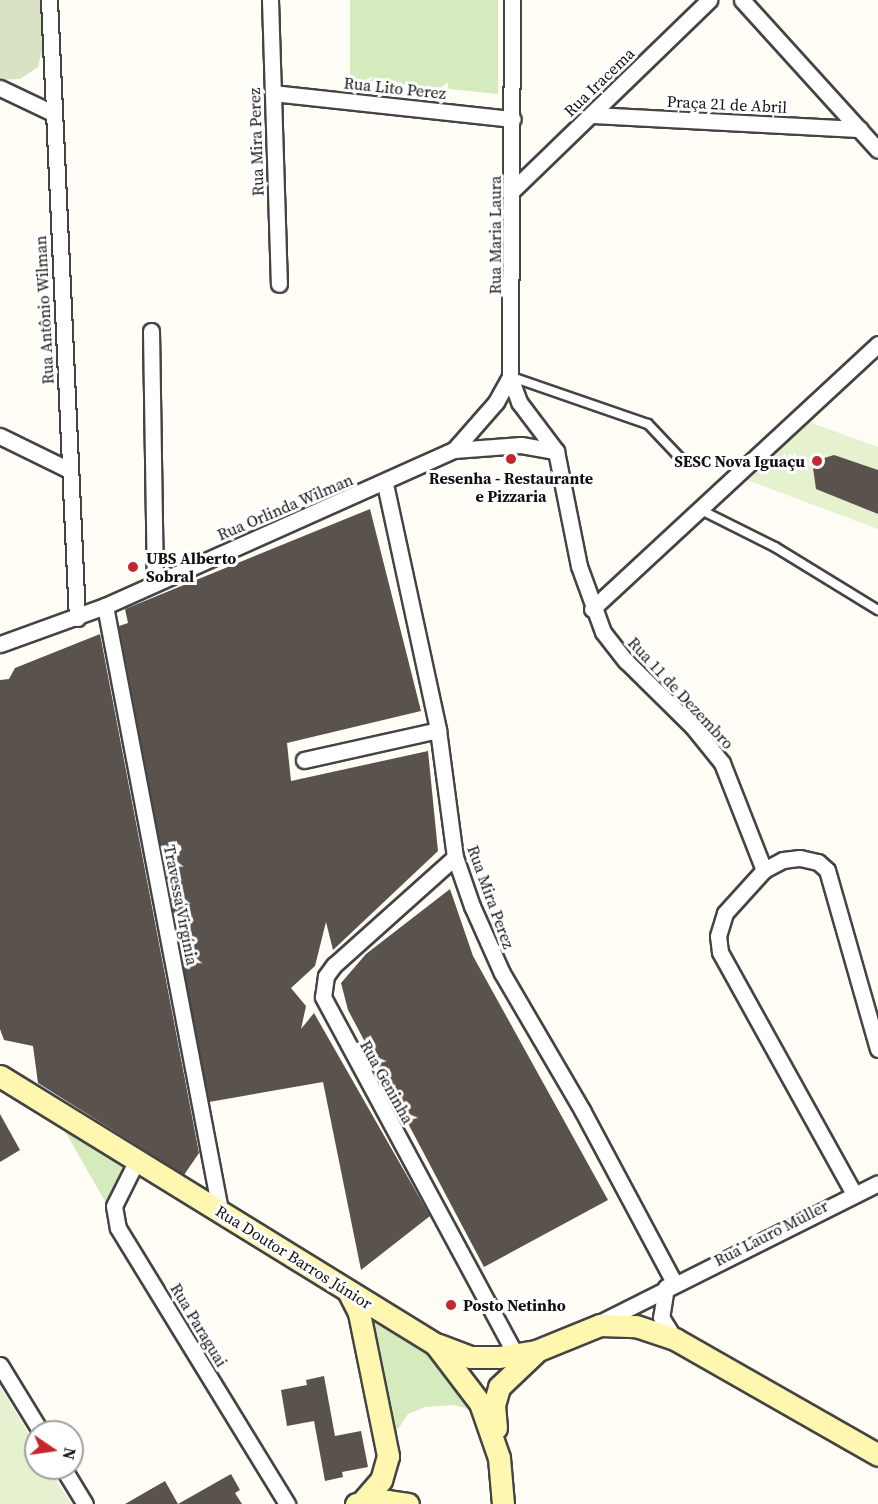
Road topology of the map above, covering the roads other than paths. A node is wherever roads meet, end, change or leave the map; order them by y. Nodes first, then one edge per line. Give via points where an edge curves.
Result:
1 (50, 0) edge
2 (270, 0) edge
3 (512, 0) edge
4 (709, 0) edge
5 (742, 0) edge
6 (0, 88) edge
7 (273, 93) junction
8 (53, 113) junction
9 (591, 115) junction
10 (513, 119) junction
11 (860, 129) junction
12 (878, 150) edge
13 (514, 189) junction
14 (279, 284) dead end
15 (151, 331) dead end
16 (878, 344) edge
17 (510, 377) junction
18 (0, 436) edge
19 (454, 450) junction
20 (556, 451) junction
21 (682, 460) dead end
22 (69, 470) junction
23 (385, 484) junction
24 (702, 510) junction
25 (155, 583) junction
26 (105, 606) junction
27 (592, 609) junction
28 (878, 610) edge
29 (77, 618) junction
30 (0, 644) edge
31 (438, 730) junction
32 (304, 760) dead end
33 (455, 857) junction
34 (764, 870) junction
35 (878, 1049) edge
36 (0, 1076) edge
37 (137, 1160) junction
38 (878, 1183) edge
39 (853, 1192) junction
40 (220, 1210) junction
41 (670, 1284) junction
42 (348, 1291) junction
43 (592, 1327) junction
44 (675, 1339) junction
45 (435, 1344) junction
46 (526, 1353) junction
47 (0, 1365) edge
48 (34, 1420) edge
49 (878, 1455) edge
50 (499, 1458) junction
51 (70, 1480) edge
52 (359, 1503) edge
53 (85, 1504) edge
54 (287, 1504) edge
55 (408, 1504) edge
56 (503, 1504) edge

1 - 8 street, Rua Antônio Wilman
2 - 7 street, Rua Mira Perez
3 - 10 street, Rua Maria Laura
4 - 9 street, Rua Iracema
5 - 11 street
6 - 8 street
7 - 10 street, Rua Lito Perez
7 - 14 street, Rua Mira Perez
8 - 22 street, Rua Antônio Wilman
9 - 11 street, Praça 21 de Abril
9 - 13 street, Rua Iracema
10 - 13 street, Rua Maria Laura
11 - 12 street
13 - 17 street, Rua Maria Laura
15 - 25 street
16 - 24 street via 733,476
17 - 19 street, Rua Maria Laura via 496,402
17 - 20 street, Rua 11 de Dezembro via 519,402
17 - 21 lane via 648,424
18 - 22 street
19 - 20 street, Rua Orlinda Wilman via 521,445
19 - 23 street, Rua Orlinda Wilman
20 - 27 street, Rua 11 de Dezembro
22 - 29 street, Rua Antônio Wilman
23 - 25 street, Rua Orlinda Wilman
23 - 31 street, Rua Mira Perez
24 - 27 street
24 - 28 lane via 775,547
25 - 26 street, Rua Orlinda Wilman
26 - 29 street, Rua Orlinda Wilman
26 - 40 street, Travessa Virgínia
27 - 34 street, Rua 11 de Dezembro via 613,646 722,763
29 - 30 street, Rua Orlinda Wilman
31 - 32 street
31 - 33 street, Rua Mira Perez
33 - 41 street, Rua Mira Perez via 502,973 582,1110
33 - 46 street, Rua Geninha via 334,965 326,976 324,997
34 - 35 street via 783,860 800,858 818,862 827,870
34 - 39 street via 725,913 718,936 720,951
36 - 37 main road, Rua Doutor Barros Júnior
37 - 40 main road, Rua Doutor Barros Júnior
37 - 54 street, Rua Paraguai via 114,1206 118,1228
38 - 39 street, Rua Lauro Müller
39 - 41 street, Rua Lauro Müller
40 - 42 main road, Rua Doutor Barros Júnior
41 - 43 street, Rua Lauro Müller
41 - 44 street via 662,1320
42 - 45 main road, Rua Doutor Barros Júnior
42 - 52 main road via 359,1313 388,1456 378,1485
43 - 44 main road, Rua Lauro Müller via 629,1325
43 - 46 main road, Rua Lauro Müller
44 - 49 main road, Rua Lauro Müller
45 - 46 main road, Rua Lauro Müller via 470,1357
45 - 50 main road, Rua Doutor Barros Júnior via 478,1398
46 - 50 main road, Rua Lauro Müller via 495,1396
47 - 48 street
50 - 56 main road, Rua Doutor Barros Júnior
51 - 53 street
52 - 55 main road

